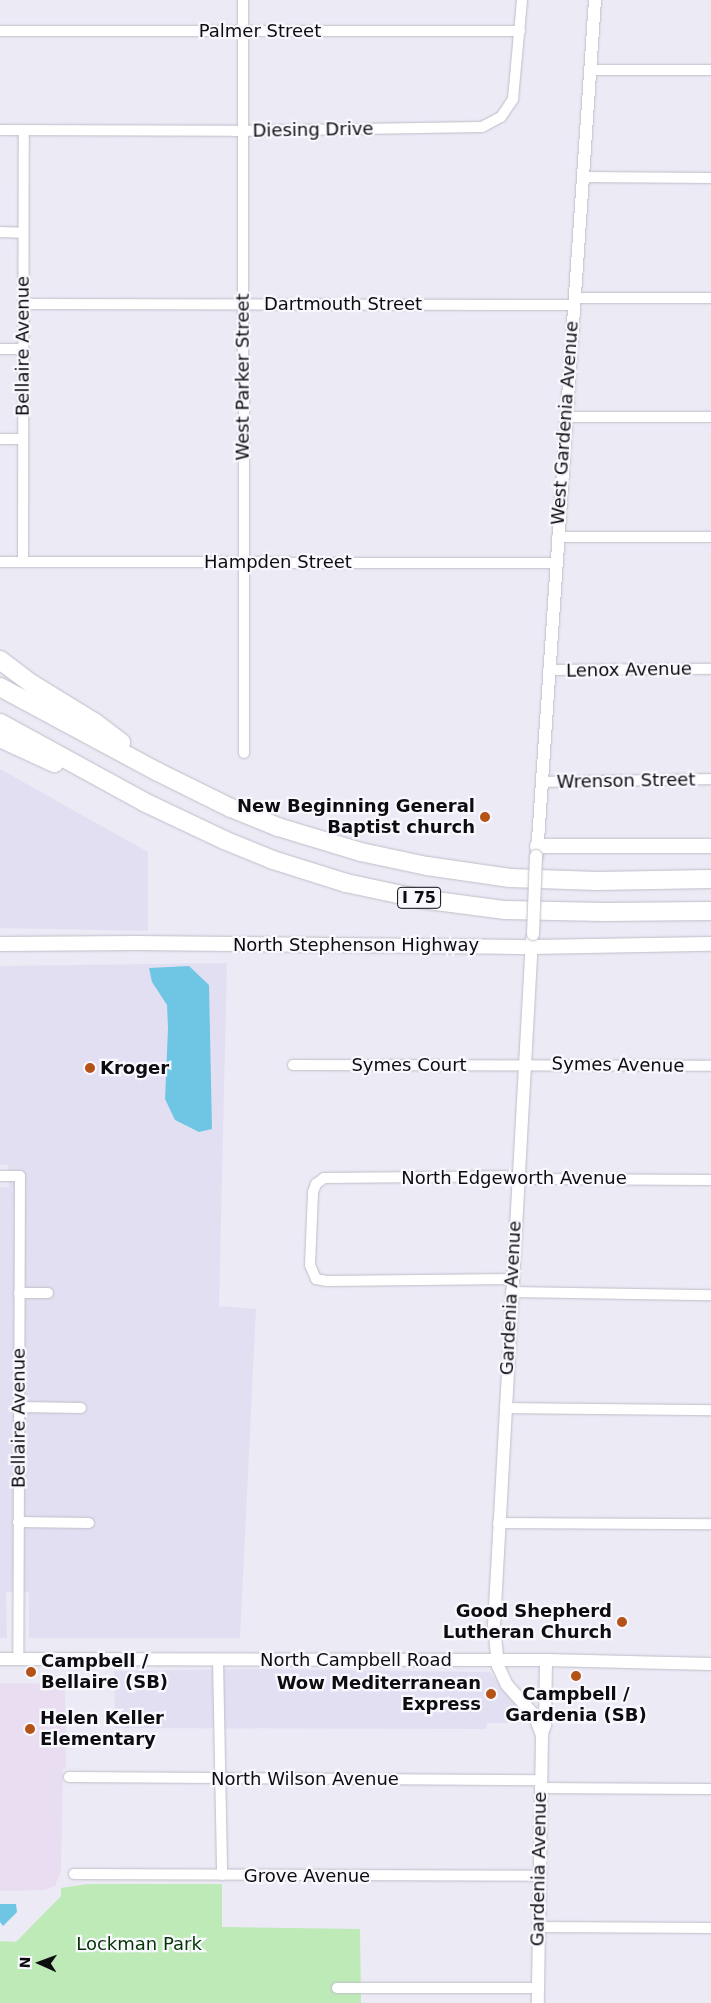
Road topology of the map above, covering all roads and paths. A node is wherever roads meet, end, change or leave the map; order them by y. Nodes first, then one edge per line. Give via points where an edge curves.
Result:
1 (243, 0) edge
2 (522, 0) edge
3 (595, 0) edge
4 (0, 31) edge
5 (520, 31) junction
6 (243, 32) junction
7 (590, 70) junction
8 (711, 70) edge
9 (0, 130) edge
10 (24, 130) junction
11 (242, 131) junction
12 (582, 178) junction
13 (711, 178) edge
14 (0, 232) edge
15 (23, 232) junction
16 (711, 298) edge
17 (574, 301) junction
18 (23, 304) junction
19 (243, 304) junction
20 (0, 349) edge
21 (23, 349) junction
22 (566, 417) junction
23 (711, 418) edge
24 (0, 439) edge
25 (24, 439) junction
26 (557, 537) junction
27 (711, 537) edge
28 (0, 562) edge
29 (23, 562) junction
30 (242, 562) junction
31 (555, 563) junction
32 (0, 660) edge
33 (711, 669) edge
34 (548, 670) junction
35 (0, 687) edge
36 (0, 723) edge
37 (0, 738) edge
38 (244, 754) dead end
39 (158, 772) junction
40 (711, 779) edge
41 (542, 782) junction
42 (144, 802) junction
43 (711, 846) edge
44 (537, 851) junction
45 (711, 879) edge
46 (711, 911) edge
47 (532, 941) junction
48 (0, 944) edge
49 (711, 944) edge
50 (293, 1065) dead end
51 (524, 1065) junction
52 (711, 1066) edge
53 (0, 1176) edge
54 (518, 1178) junction
55 (711, 1180) edge
56 (512, 1279) junction
57 (511, 1292) junction
58 (19, 1293) junction
59 (48, 1293) dead end
60 (711, 1295) edge
61 (19, 1407) junction
62 (81, 1408) dead end
63 (505, 1408) junction
64 (711, 1410) edge
65 (18, 1522) junction
66 (89, 1523) dead end
67 (498, 1523) junction
68 (711, 1524) edge
69 (0, 1659) edge
70 (18, 1659) junction
71 (218, 1659) junction
72 (496, 1660) junction
73 (546, 1660) junction
74 (711, 1664) edge
75 (542, 1735) junction
76 (69, 1777) dead end
77 (219, 1779) junction
78 (540, 1784) junction
79 (711, 1789) edge
80 (74, 1874) dead end
81 (222, 1875) junction
82 (539, 1876) junction
83 (538, 1927) junction
84 (711, 1928) edge
85 (336, 1988) dead end
86 (538, 1988) junction
87 (538, 2003) edge

1 - 6 street, West Parker Street
2 - 5 street, Diesing Drive
3 - 7 street, West Gardenia Avenue
4 - 6 street, Palmer Street
5 - 6 street, Palmer Street
5 - 11 street, Diesing Drive via 513,99 501,117 487,126 474,129
6 - 11 street, West Parker Street
7 - 8 street
7 - 12 street, West Gardenia Avenue
9 - 10 street, Diesing Drive
10 - 11 street, Diesing Drive
10 - 15 street, Bellaire Avenue
11 - 19 street, West Parker Street
12 - 13 street
12 - 17 street, West Gardenia Avenue
14 - 15 street
15 - 18 street, Bellaire Avenue
16 - 17 street, Dartmouth Street
17 - 19 street, Dartmouth Street
17 - 22 street, West Gardenia Avenue
18 - 19 street, Dartmouth Street
18 - 21 street, Bellaire Avenue
19 - 30 street, West Parker Street
20 - 21 street
21 - 25 street, Bellaire Avenue
22 - 23 street
22 - 26 street, West Gardenia Avenue
24 - 25 street
25 - 29 street, Bellaire Avenue
26 - 27 street
26 - 31 street, West Gardenia Avenue
28 - 29 street, Hampden Street
29 - 30 street, Hampden Street
30 - 31 street, Hampden Street
30 - 38 street, West Parker Street
31 - 34 street, West Gardenia Avenue
32 - 39 highway via 94,722
33 - 34 street, Lenox Avenue
34 - 41 street, West Gardenia Avenue
35 - 39 highway, I 75
36 - 42 highway, I 75
37 - 42 highway
39 - 45 highway, I 75 via 223,804 278,826 403,862 520,878
40 - 41 street, Wrenson Street
41 - 44 street, West Gardenia Avenue
42 - 46 highway, I 75 via 273,860 339,882 412,897 535,912
43 - 44 main road
44 - 47 street, Gardenia Avenue, bridge
47 - 48 main road, North Stephenson Highway
47 - 49 main road, North Stephenson Highway
47 - 51 street, Gardenia Avenue
50 - 51 street, Symes Court
51 - 52 street, Symes Avenue
51 - 54 street, Gardenia Avenue
53 - 58 street, Bellaire Avenue via 20,1176
54 - 55 street, North Edgeworth Avenue
54 - 56 street, Gardenia Avenue
54 - 56 street, North Edgeworth Avenue via 334,1178 318,1181 313,1192 310,1265 316,1279
56 - 57 street, Gardenia Avenue
57 - 60 street
57 - 63 street, Gardenia Avenue
58 - 59 street
58 - 61 street, Bellaire Avenue
61 - 62 street
61 - 65 street, Bellaire Avenue
63 - 64 street
63 - 67 street, Gardenia Avenue
65 - 66 street
65 - 70 street, Bellaire Avenue
67 - 68 street
67 - 72 street, Gardenia Avenue via 494,1608
69 - 70 street, North Campbell Road
70 - 71 street, North Campbell Road
71 - 72 street, North Campbell Road
71 - 77 street
72 - 73 street, North Campbell Road
72 - 75 street, Gardenia Avenue via 507,1685 534,1715
73 - 74 street, North Campbell Road
73 - 75 street, Gardenia Avenue
75 - 78 street, Gardenia Avenue
76 - 77 street, North Wilson Avenue
77 - 78 street, North Wilson Avenue
77 - 81 street
78 - 79 street, North Wilson Avenue
78 - 82 street, Gardenia Avenue
80 - 81 street, Grove Avenue
81 - 82 street, Grove Avenue
82 - 83 street, Gardenia Avenue
83 - 84 street
83 - 86 street, Gardenia Avenue
85 - 86 street
86 - 87 street, Gardenia Avenue

